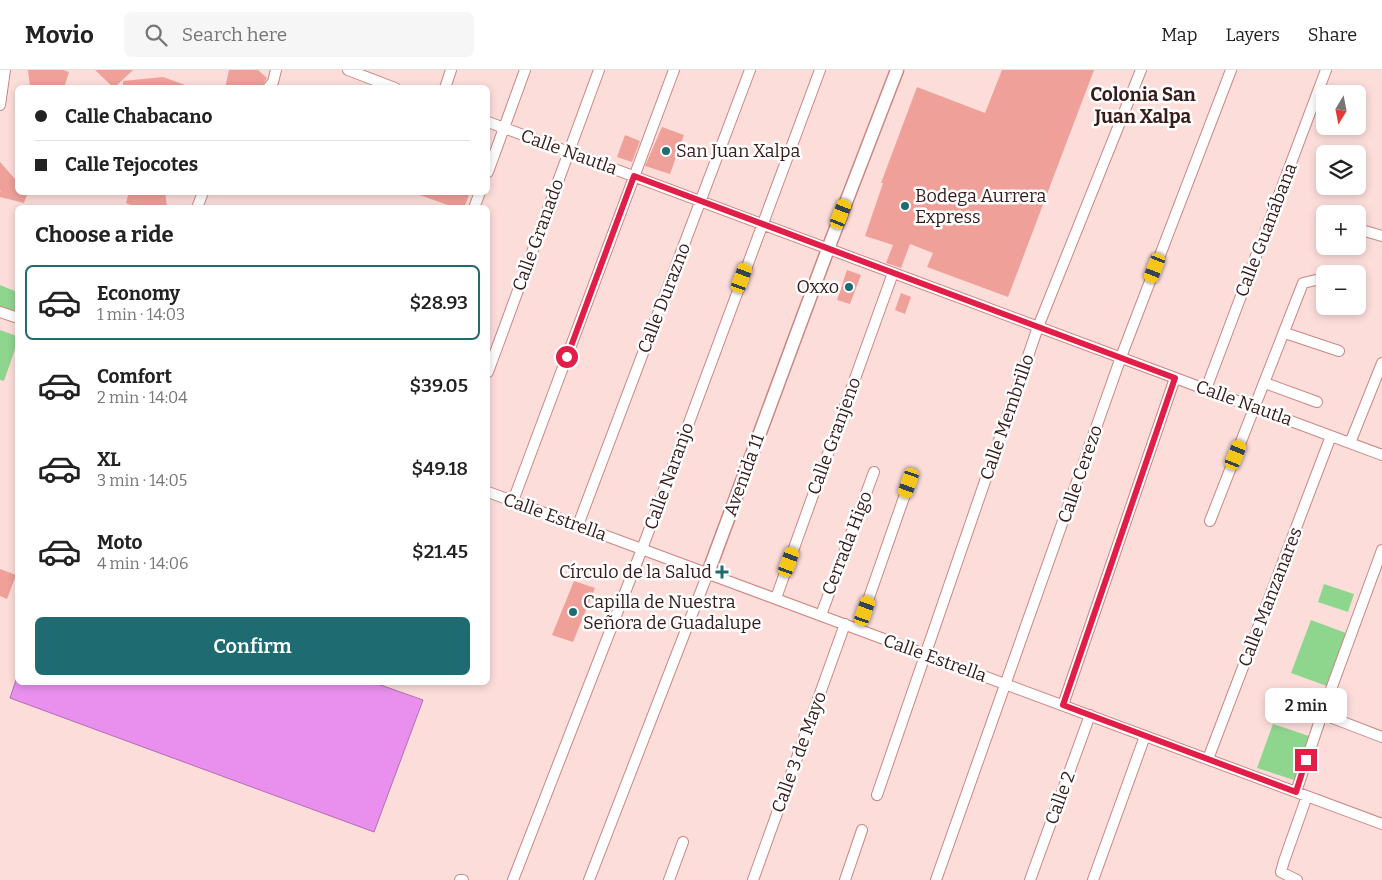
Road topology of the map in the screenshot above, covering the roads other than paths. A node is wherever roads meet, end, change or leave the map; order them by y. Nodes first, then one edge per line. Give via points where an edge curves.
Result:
1 (5, 70) edge
2 (276, 70) edge
3 (348, 70) edge
4 (451, 70) edge
5 (525, 70) edge
6 (599, 70) edge
7 (674, 70) edge
8 (750, 70) edge
9 (820, 70) edge
10 (898, 70) edge
11 (1140, 70) edge
12 (1232, 70) edge
13 (1326, 70) edge
14 (371, 74) edge
15 (270, 85) edge
16 (390, 85) edge
17 (446, 85) edge
18 (0, 105) edge
19 (490, 123) edge
20 (504, 128) junction
21 (569, 152) junction
22 (490, 166) edge
23 (634, 176) junction
24 (701, 201) junction
25 (762, 224) junction
26 (1366, 231) edge
27 (1382, 236) edge
28 (828, 249) junction
29 (893, 273) junction
30 (1316, 280) edge
31 (0, 312) edge
32 (15, 317) edge
33 (1038, 327) junction
34 (1285, 333) junction
35 (1339, 351) dead end
36 (1121, 357) junction
37 (1382, 363) edge
38 (490, 367) edge
39 (1175, 378) junction
40 (1265, 383) junction
41 (1206, 389) junction
42 (1318, 402) dead end
43 (1254, 407) junction
44 (1331, 436) junction
45 (1350, 443) junction
46 (1382, 455) edge
47 (874, 472) dead end
48 (909, 483) dead end
49 (490, 493) edge
50 (513, 501) junction
51 (1210, 520) dead end
52 (578, 525) junction
53 (642, 549) junction
54 (1382, 550) edge
55 (708, 573) junction
56 (776, 598) junction
57 (821, 615) junction
58 (845, 624) junction
59 (858, 629) junction
60 (926, 654) junction
61 (1005, 684) junction
62 (1063, 705) junction
63 (1322, 714) junction
64 (1090, 715) junction
65 (1145, 736) junction
66 (1382, 737) edge
67 (1208, 759) junction
68 (1296, 792) junction
69 (876, 795) dead end
70 (1306, 796) junction
71 (1382, 824) edge
72 (862, 830) dead end
73 (683, 842) dead end
74 (513, 880) edge
75 (589, 880) edge
76 (669, 880) edge
77 (754, 880) edge
78 (845, 880) edge
79 (936, 880) edge
80 (1030, 880) edge
81 (1093, 880) edge
82 (1297, 880) edge

1 - 18 street
2 - 15 street
3 - 14 street
4 - 17 street
5 - 20 street
6 - 21 street, Calle Granado
7 - 23 street
8 - 24 street, Calle Durazno
9 - 25 street, Calle Naranjo
10 - 28 street, Avenida 11
11 - 33 street, Calle Membrillo
12 - 36 street, Calle Cerezo
13 - 41 street, Calle Guanábana
14 - 16 street
19 - 20 street, Calle Nautla
20 - 21 street, Calle Nautla
20 - 22 street
21 - 23 street, Calle Nautla
21 - 38 street, Calle Granado
23 - 24 street, Calle Nautla
23 - 50 street
24 - 25 street, Calle Nautla
24 - 52 street, Calle Durazno
25 - 28 street, Calle Nautla
25 - 53 street, Calle Naranjo
26 - 27 street
28 - 29 street, Calle Nautla
28 - 55 street, Avenida 11
29 - 33 street, Calle Nautla
29 - 56 street, Calle Granjeno
30 - 34 street via 1303,283
31 - 32 street
33 - 36 street, Calle Nautla
33 - 60 street, Calle Membrillo
34 - 35 street
34 - 40 street
36 - 39 street, Calle Nautla
36 - 61 street, Calle Cerezo
37 - 45 street
39 - 41 street, Calle Nautla
39 - 62 street
40 - 42 street
40 - 43 street
41 - 43 street, Calle Nautla
43 - 44 street, Calle Nautla
43 - 51 street
44 - 45 street, Calle Nautla
44 - 67 street, Calle Manzanares
45 - 46 street, Calle Nautla
47 - 57 street, Cerrada Higo
48 - 59 street
49 - 50 street, Calle Estrella
50 - 52 street, Calle Estrella
52 - 53 street, Calle Estrella
53 - 55 street, Calle Estrella
53 - 74 street, Calle Naranjo
54 - 63 street
55 - 56 street, Calle Estrella
55 - 75 street, Avenida 11
56 - 57 street, Calle Estrella
57 - 58 street, Calle Estrella
58 - 59 street, Calle Estrella
58 - 77 street, Calle 3 de Mayo
59 - 60 street, Calle Estrella
60 - 61 street, Calle Estrella
60 - 69 street, Calle Membrillo
61 - 62 street, Calle Estrella
61 - 79 street, Calle Cerezo
62 - 64 street, Calle Estrella
63 - 66 street
63 - 68 street
64 - 65 street, Calle Estrella
64 - 80 street, Calle 2
65 - 67 street, Calle Estrella
65 - 81 street
67 - 68 street, Calle Estrella
68 - 70 street, Calle Estrella
70 - 71 street, Calle Estrella
70 - 82 street via 1282,872
72 - 78 street
73 - 76 street

